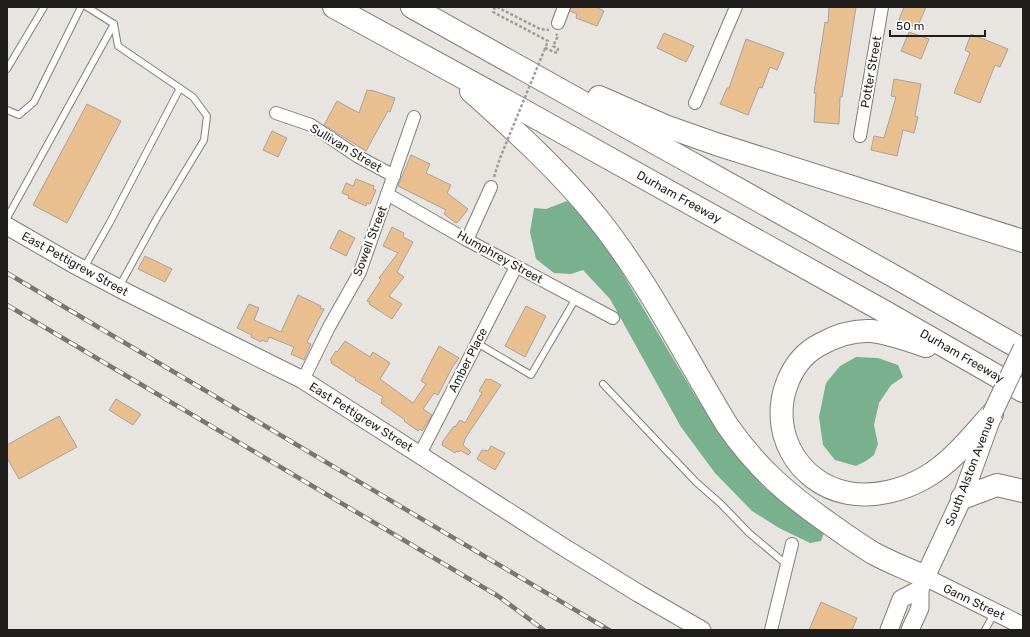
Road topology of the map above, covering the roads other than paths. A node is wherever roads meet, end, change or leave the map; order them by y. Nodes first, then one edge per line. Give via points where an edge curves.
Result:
1 (44, 7) edge
2 (81, 7) edge
3 (87, 7) edge
4 (334, 7) edge
5 (412, 7) edge
6 (564, 7) edge
7 (736, 7) edge
8 (882, 7) edge
9 (114, 24) junction
10 (556, 27) road end
11 (517, 66) junction
12 (7, 69) edge
13 (446, 69) junction
14 (180, 88) junction
15 (695, 103) dead end
16 (7, 110) edge
17 (276, 113) dead end
18 (414, 117) dead end
19 (860, 136) dead end
20 (394, 176) junction
21 (491, 187) road end
22 (387, 194) junction
23 (7, 218) edge
24 (7, 226) edge
25 (467, 240) junction
26 (1023, 241) edge
27 (516, 267) junction
28 (83, 269) junction
29 (119, 288) junction
30 (576, 298) junction
31 (613, 318) dead end
32 (477, 343) junction
33 (1023, 349) edge
34 (975, 363) junction
35 (303, 380) junction
36 (603, 384) dead end
37 (1023, 391) edge
38 (992, 414) junction
39 (420, 454) junction
40 (1023, 491) edge
41 (962, 498) junction
42 (792, 544) dead end
43 (787, 565) junction
44 (922, 583) junction
45 (995, 613) junction
46 (1023, 627) edge
47 (702, 630) edge
48 (771, 630) edge
49 (889, 630) edge
50 (910, 630) edge
51 (985, 630) edge

1 - 12 lane
2 - 16 lane via 34,102 19,115
3 - 9 lane
4 - 13 highway, Durham Freeway
5 - 11 highway
6 - 10 street
7 - 15 street
8 - 19 street, Potter Street
9 - 14 lane via 118,46
9 - 23 lane
11 - 26 highway via 563,80 665,126
11 - 33 highway
13 - 34 highway, Durham Freeway
13 - 44 highway via 543,158 595,214 633,267 727,425 756,462 798,501 860,545
14 - 28 lane
14 - 29 lane via 193,97 207,116 204,140
17 - 20 street, Sullivan Street via 311,125 357,156
18 - 20 street, Sowell Street
20 - 22 street, Sowell Street
21 - 25 street
22 - 25 street, Humphrey Street
22 - 35 street, Sowell Street via 360,272
24 - 28 street, East Pettigrew Street
25 - 27 street, Humphrey Street
27 - 30 street, Humphrey Street
27 - 32 street, Amber Place
28 - 29 street, East Pettigrew Street
29 - 35 street, East Pettigrew Street
30 - 31 street, Humphrey Street
30 - 32 lane via 531,375
32 - 39 street, Amber Place
33 - 38 main road, South Alston Avenue, bridge
34 - 37 highway, Durham Freeway
34 - 38 highway via 888,334 852,332 835,336 810,351 800,360 792,373 782,403 783,431 789,448 798,462 818,481 847,493 878,493 897,490 932,473 962,447
35 - 39 street, East Pettigrew Street
36 - 43 lane via 696,482
38 - 41 main road, South Alston Avenue
39 - 47 street, East Pettigrew Street via 585,560
40 - 41 highway via 997,484
41 - 44 main road, South Alston Avenue
42 - 43 street
43 - 48 street
44 - 45 street, Gann Street
44 - 49 street via 902,599
44 - 50 street via 920,608
45 - 46 street, Gann Street
45 - 51 lane

